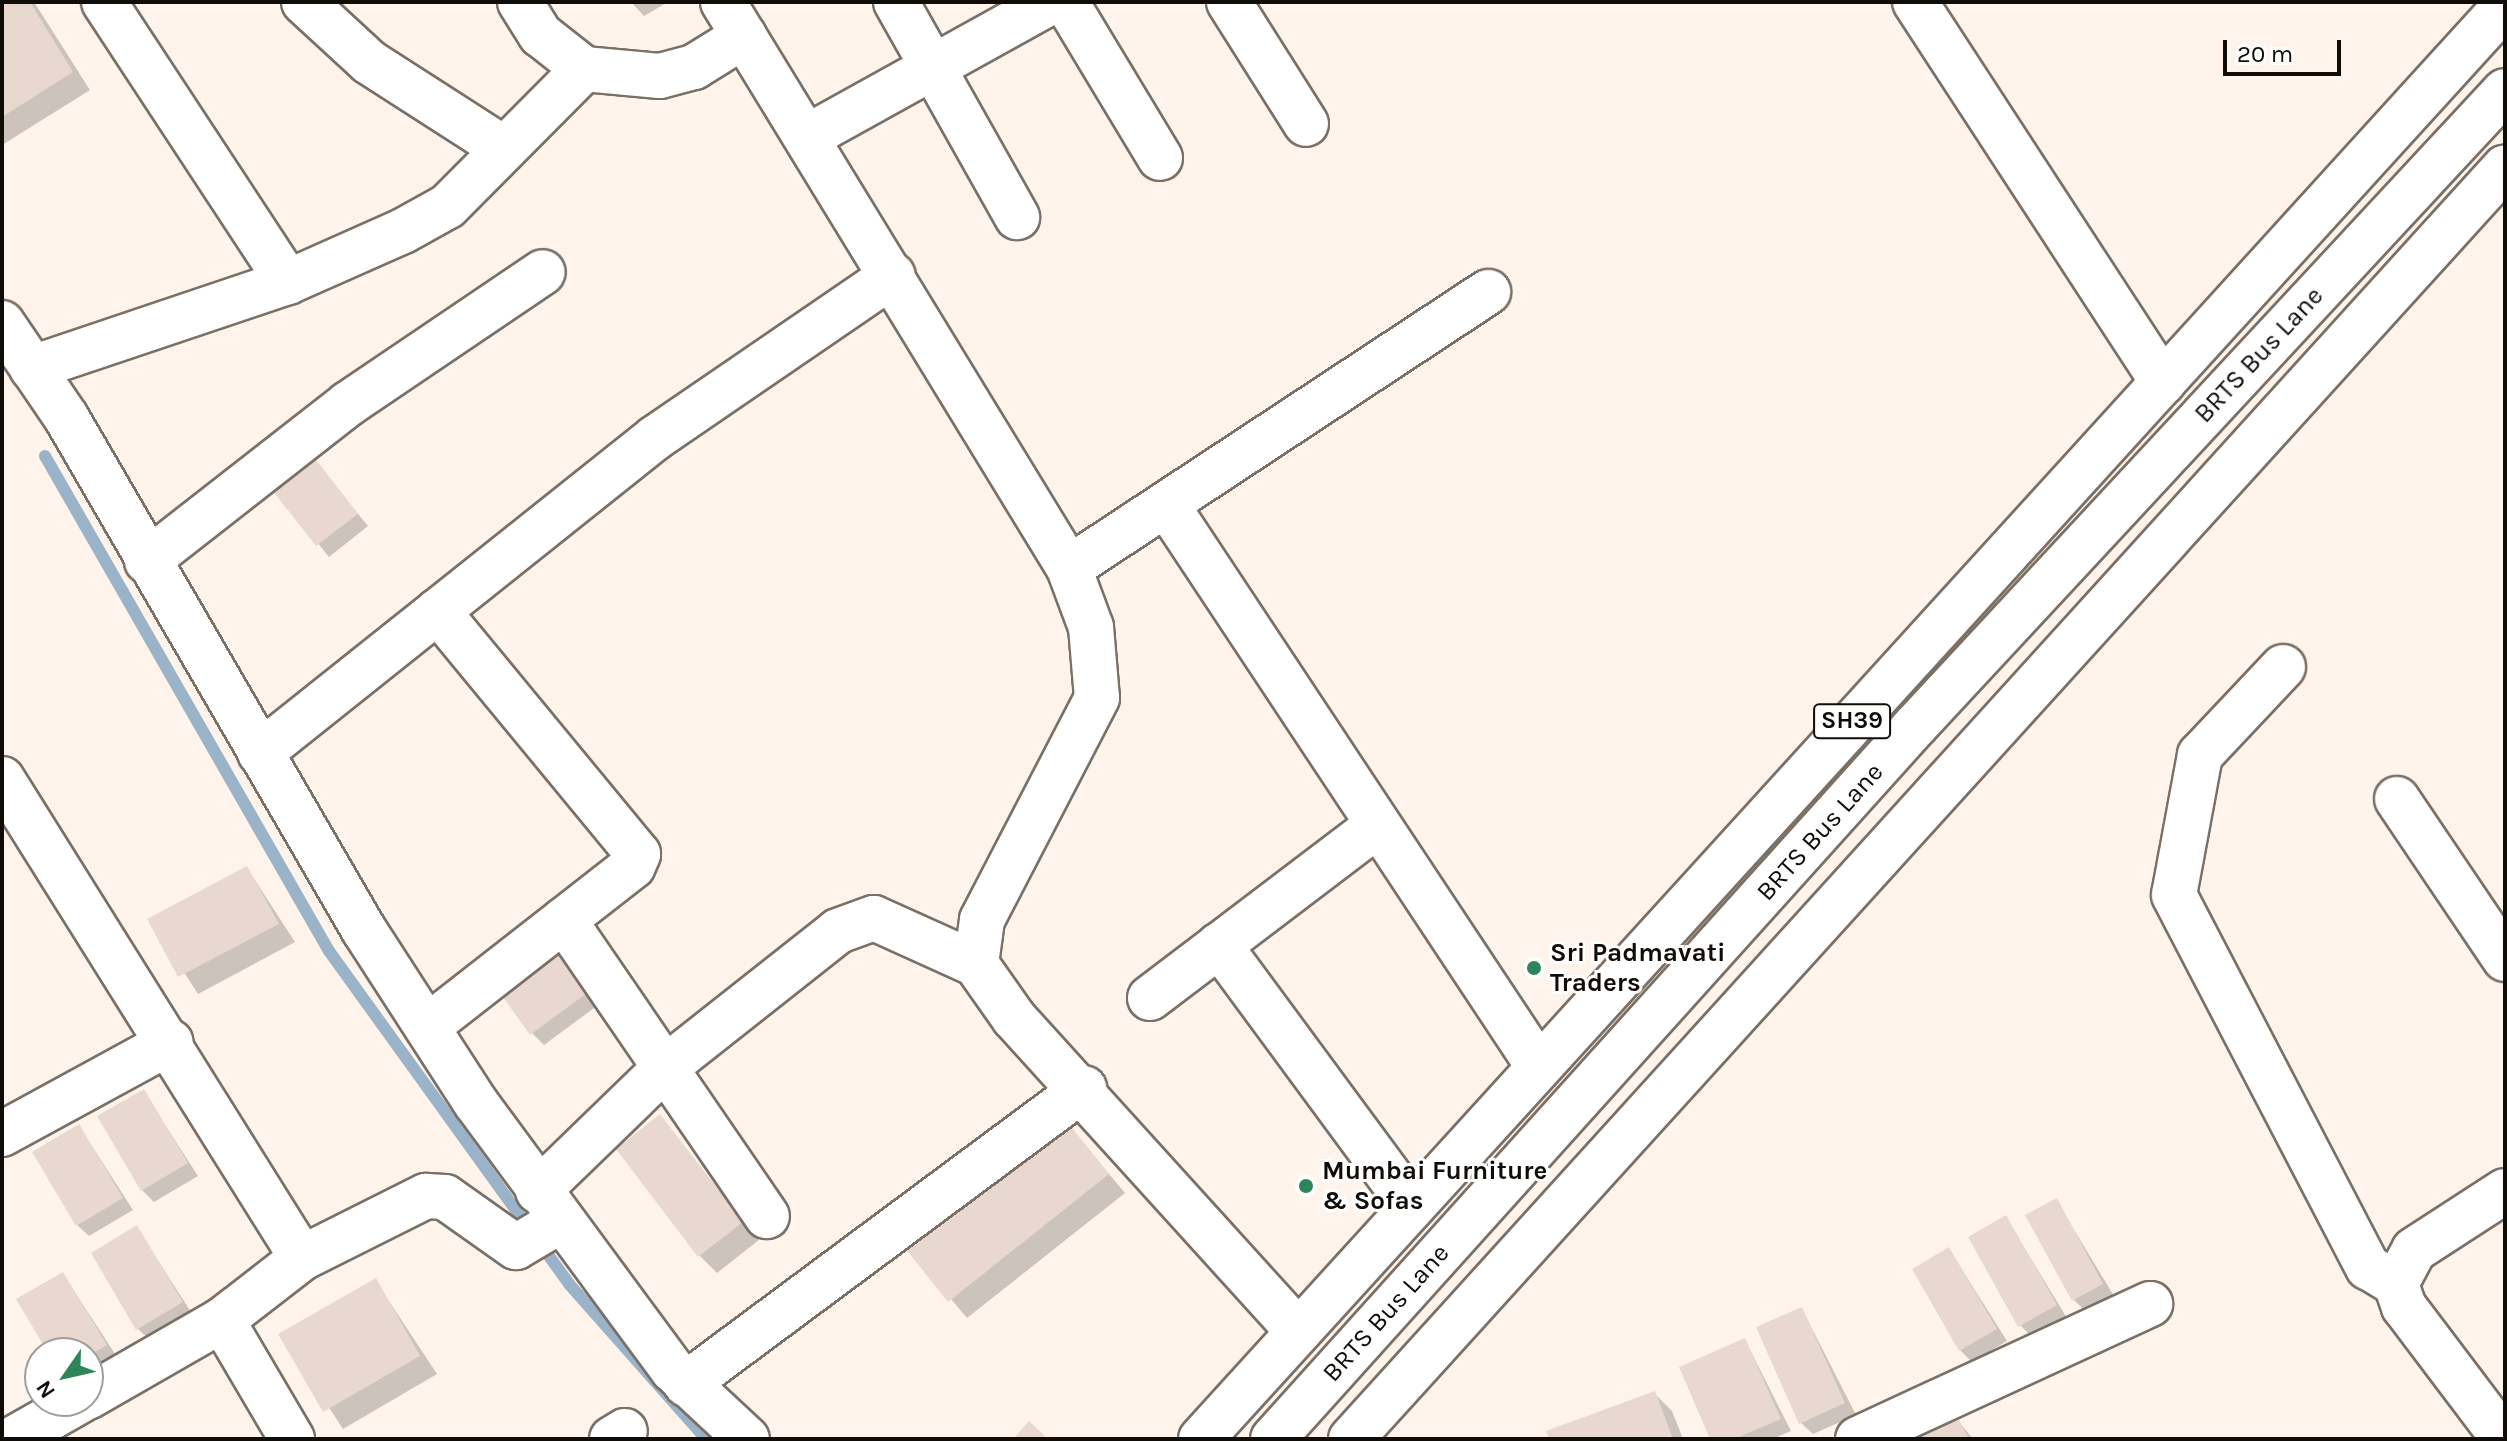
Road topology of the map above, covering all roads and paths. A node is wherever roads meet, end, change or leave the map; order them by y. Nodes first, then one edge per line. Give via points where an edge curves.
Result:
1 (104, 2) edge
2 (304, 2) edge
3 (520, 2) edge
4 (896, 2) edge
5 (1051, 2) edge
6 (1066, 2) edge
7 (1229, 2) edge
8 (1915, 2) edge
9 (2505, 6) edge
10 (734, 19) edge
11 (933, 68) junction
12 (584, 69) junction
13 (2505, 91) edge
14 (1306, 124) dead end
15 (807, 137) junction
16 (503, 148) junction
17 (1160, 158) dead end
18 (2505, 167) edge
19 (1017, 217) dead end
20 (543, 272) dead end
21 (893, 275) junction
22 (288, 282) junction
23 (1488, 292) dead end
24 (2, 323) edge
25 (32, 368) junction
26 (2163, 382) junction
27 (1166, 504) junction
28 (147, 561) junction
29 (1069, 568) junction
30 (438, 611) junction
31 (2283, 667) dead end
32 (260, 753) junction
33 (2, 779) edge
34 (2397, 799) dead end
35 (1378, 825) junction
36 (14, 826) edge
37 (564, 920) junction
38 (1219, 945) junction
39 (2505, 959) edge
40 (976, 964) junction
41 (1150, 998) dead end
42 (427, 1027) junction
43 (171, 1042) junction
44 (1537, 1064) junction
45 (666, 1067) junction
46 (1084, 1088) junction
47 (2, 1134) edge
48 (2505, 1191) edge
49 (1410, 1204) junction
50 (767, 1216) dead end
51 (539, 1223) junction
52 (302, 1258) junction
53 (2396, 1284) junction
54 (2150, 1304) dead end
55 (222, 1320) junction
56 (1295, 1328) junction
57 (686, 1384) junction
58 (104, 1388) edge
59 (52, 1417) edge
60 (13, 1439) edge
61 (292, 1439) edge
62 (747, 1439) edge
63 (1201, 1439) edge
64 (1273, 1439) edge
65 (1351, 1439) edge
66 (1858, 1439) edge
67 (2504, 1439) edge

1 - 22 street
2 - 16 street via 369,62
3 - 12 street via 541,35
4 - 11 street
5 - 11 street
6 - 17 street
7 - 14 street
8 - 26 street
9 - 26 street, SH39
10 - 12 street via 694,67 660,76
10 - 15 street
11 - 15 street
11 - 19 street
12 - 16 street
13 - 64 street, BRTS Bus Lane via 1906,737
15 - 21 street
16 - 22 street via 448,206
18 - 65 street
20 - 28 street via 348,404
21 - 29 street
21 - 30 street via 655,438
22 - 25 street
23 - 27 street
24 - 25 street
25 - 28 street
26 - 44 street, SH39
27 - 29 street
27 - 35 street
28 - 32 street
29 - 40 street via 1091,627 1097,698 982,920
30 - 32 street
30 - 37 street via 638,854 633,866
31 - 53 street via 2200,755 2174,895 2368,1267
32 - 42 street
33 - 36 street
34 - 39 street
35 - 38 street
35 - 44 street
36 - 43 street
37 - 42 street
37 - 45 street
38 - 41 street
38 - 49 street
40 - 45 street via 889,922 855,923
40 - 46 street via 1014,1018
42 - 51 street
43 - 47 street
43 - 52 street
44 - 49 street, SH39
45 - 50 street
45 - 51 street
46 - 56 street
46 - 57 street
48 - 53 street via 2414,1250
49 - 56 street, SH39
51 - 52 street via 426,1196
51 - 57 street
52 - 55 street
53 - 67 street
54 - 66 street
55 - 58 street
55 - 61 street
56 - 63 street, SH39
57 - 62 street
59 - 60 street

